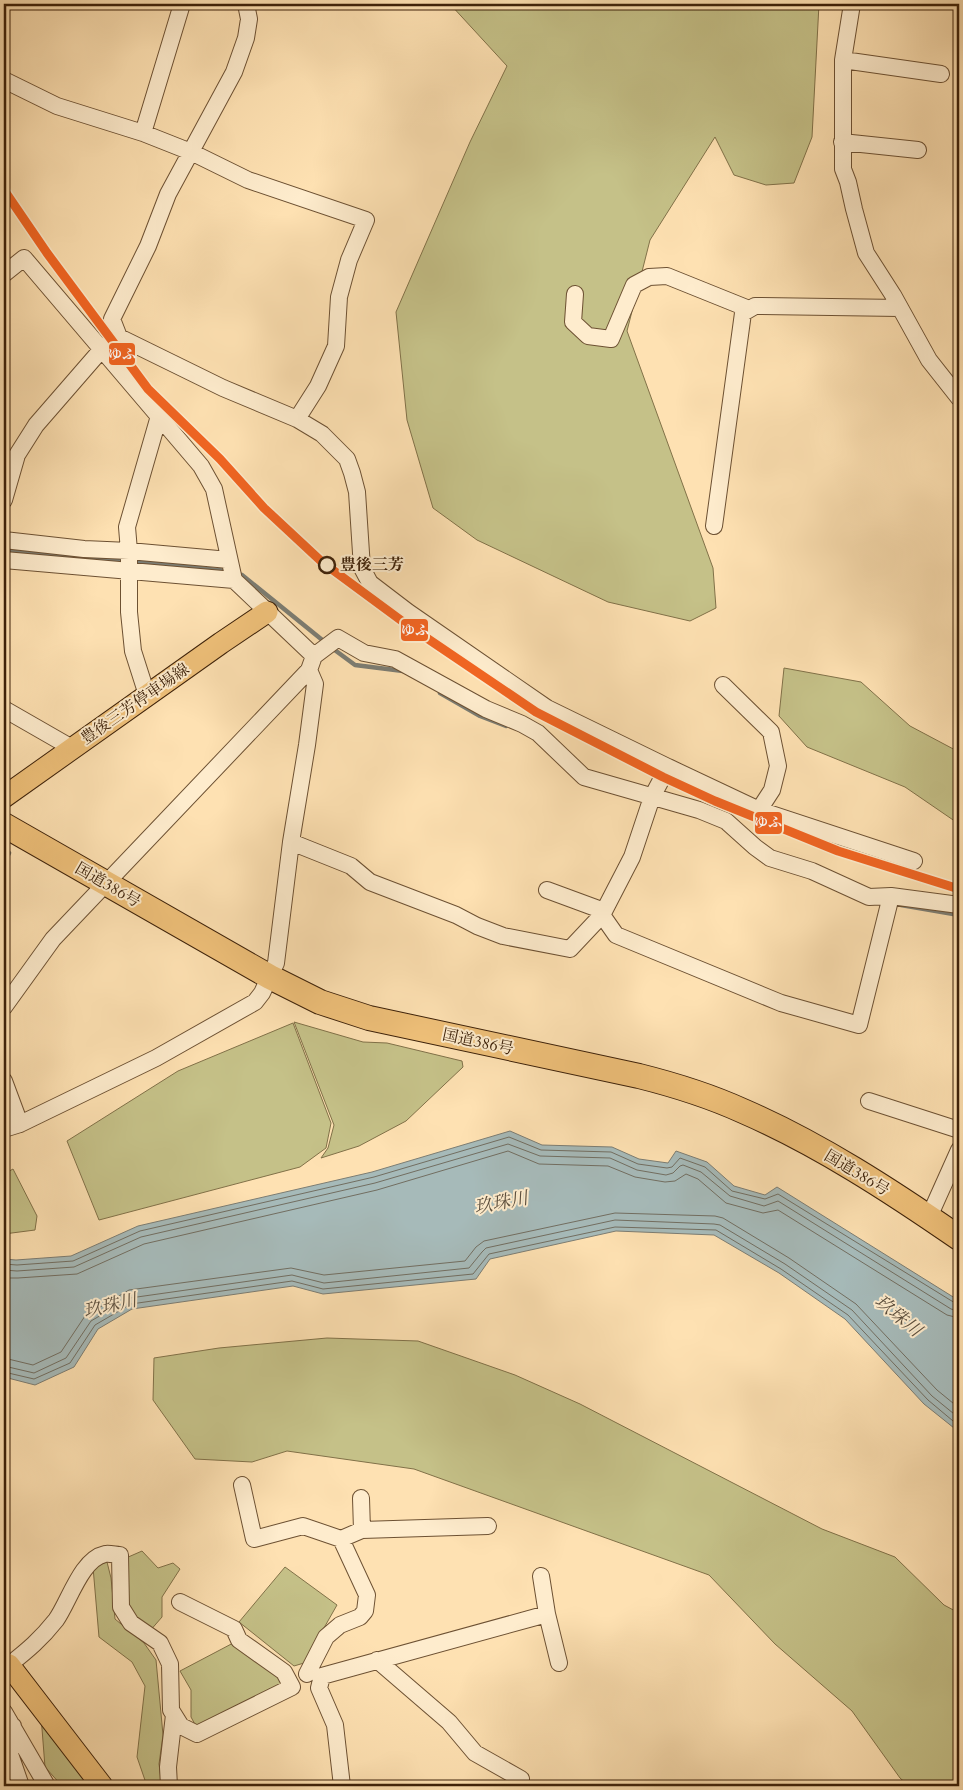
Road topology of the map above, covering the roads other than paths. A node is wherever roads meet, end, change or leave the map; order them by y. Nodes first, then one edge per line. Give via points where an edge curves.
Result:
1 (182, 4) edge
2 (246, 4) edge
3 (852, 4) edge
4 (843, 60) junction
5 (941, 74) dead end
6 (4, 80) edge
7 (143, 134) junction
8 (842, 142) junction
9 (918, 150) dead end
10 (191, 152) junction
11 (4, 274) edge
12 (575, 294) dead end
13 (900, 308) junction
14 (749, 309) junction
15 (118, 337) junction
16 (102, 349) junction
17 (959, 398) edge
18 (159, 416) junction
19 (297, 419) junction
20 (7, 476) edge
21 (4, 500) edge
22 (714, 526) dead end
23 (4, 540) edge
24 (129, 551) junction
25 (4, 560) edge
26 (229, 560) junction
27 (129, 570) junction
28 (234, 580) junction
29 (267, 612) junction
30 (312, 663) junction
31 (723, 685) dead end
32 (147, 695) junction
33 (4, 709) edge
34 (72, 748) junction
35 (668, 767) junction
36 (4, 797) edge
37 (650, 803) junction
38 (759, 810) junction
39 (4, 825) edge
40 (291, 842) junction
41 (914, 861) dead end
42 (106, 884) junction
43 (547, 890) dead end
44 (889, 903) junction
45 (959, 904) edge
46 (603, 913) junction
47 (270, 977) junction
48 (4, 1007) edge
49 (4, 1081) edge
50 (869, 1101) dead end
51 (20, 1124) junction
52 (4, 1129) edge
53 (959, 1130) edge
54 (959, 1150) edge
55 (929, 1217) junction
56 (959, 1238) edge
57 (242, 1484) dead end
58 (362, 1498) dead end
59 (488, 1526) dead end
60 (362, 1530) junction
61 (341, 1539) junction
62 (541, 1576) dead end
63 (180, 1602) dead end
64 (547, 1614) junction
65 (377, 1660) junction
66 (559, 1663) dead end
67 (6, 1664) edge
68 (314, 1675) junction
69 (287, 1677) junction
70 (4, 1712) edge
71 (174, 1714) junction
72 (13, 1726) junction
73 (521, 1779) dead end
74 (21, 1786) edge
75 (47, 1786) edge
76 (102, 1786) edge
77 (169, 1786) edge
78 (342, 1786) edge

1 - 7 street
2 - 10 street via 246,38 234,72
3 - 4 street
4 - 5 street
4 - 8 street
6 - 7 street via 57,106
7 - 10 street
8 - 9 street
8 - 13 street via 843,169 866,253
10 - 15 street via 168,194 148,246 112,319
10 - 19 street via 248,180 366,220 339,297 336,346 318,386
11 - 16 street via 24,258
12 - 14 street via 573,322 588,336 611,339 634,285 648,277 667,276
13 - 14 street via 755,306
13 - 17 street via 929,360
14 - 22 street via 743,313
15 - 16 street
15 - 19 street via 223,388
16 - 18 street
16 - 20 street via 36,425
18 - 24 street via 127,527
18 - 26 street via 201,466 214,489
19 - 35 street via 322,434 347,460 357,492 362,568 370,583 547,708
20 - 21 street
23 - 24 street
24 - 26 street
24 - 27 street
25 - 27 street
26 - 28 street
27 - 28 street
27 - 32 street via 133,651
28 - 29 street
29 - 30 street
29 - 32 main road, 豊後三芳停車場線
30 - 37 street via 338,638 364,653 395,659 486,709 538,733 584,777
30 - 40 street via 316,684
30 - 42 street
31 - 38 street via 771,732 778,766 772,790
32 - 34 main road, 豊後三芳停車場線
33 - 34 street
34 - 36 main road, 豊後三芳停車場線
35 - 37 street
35 - 38 street
37 - 44 street via 699,810 726,822 770,858
37 - 46 street via 632,858
38 - 41 street
39 - 42 highway, 国道386号
40 - 46 street via 351,866 370,882 503,936 570,949
40 - 47 street via 276,963
42 - 47 highway, 国道386号
42 - 48 street via 53,939
43 - 46 street
44 - 45 street
44 - 46 street via 859,1025 781,1003 616,935
47 - 51 street via 255,1002 156,1058
47 - 55 highway, 国道386号 via 320,1002 369,1018 639,1076 714,1099 779,1128
49 - 51 street
50 - 53 street
51 - 52 street
54 - 55 street
55 - 56 highway, 国道386号
57 - 61 street via 254,1539 303,1526
58 - 60 street
59 - 60 street
60 - 61 street
61 - 68 street via 367,1595 365,1611 326,1637
62 - 64 street
63 - 69 street via 234,1629 239,1640
64 - 65 street
64 - 66 street
65 - 68 street
65 - 73 street via 448,1722 475,1753
67 - 71 street via 38,1642 58,1617 77,1581 93,1560 106,1553 120,1555 121,1607 131,1623 160,1643 170,1664 171,1710
67 - 76 main road
68 - 69 street via 300,1673
68 - 78 street via 335,1724
69 - 71 street via 292,1687 197,1734 181,1726
70 - 72 street
71 - 77 street
72 - 74 street via 10,1754
72 - 75 street

